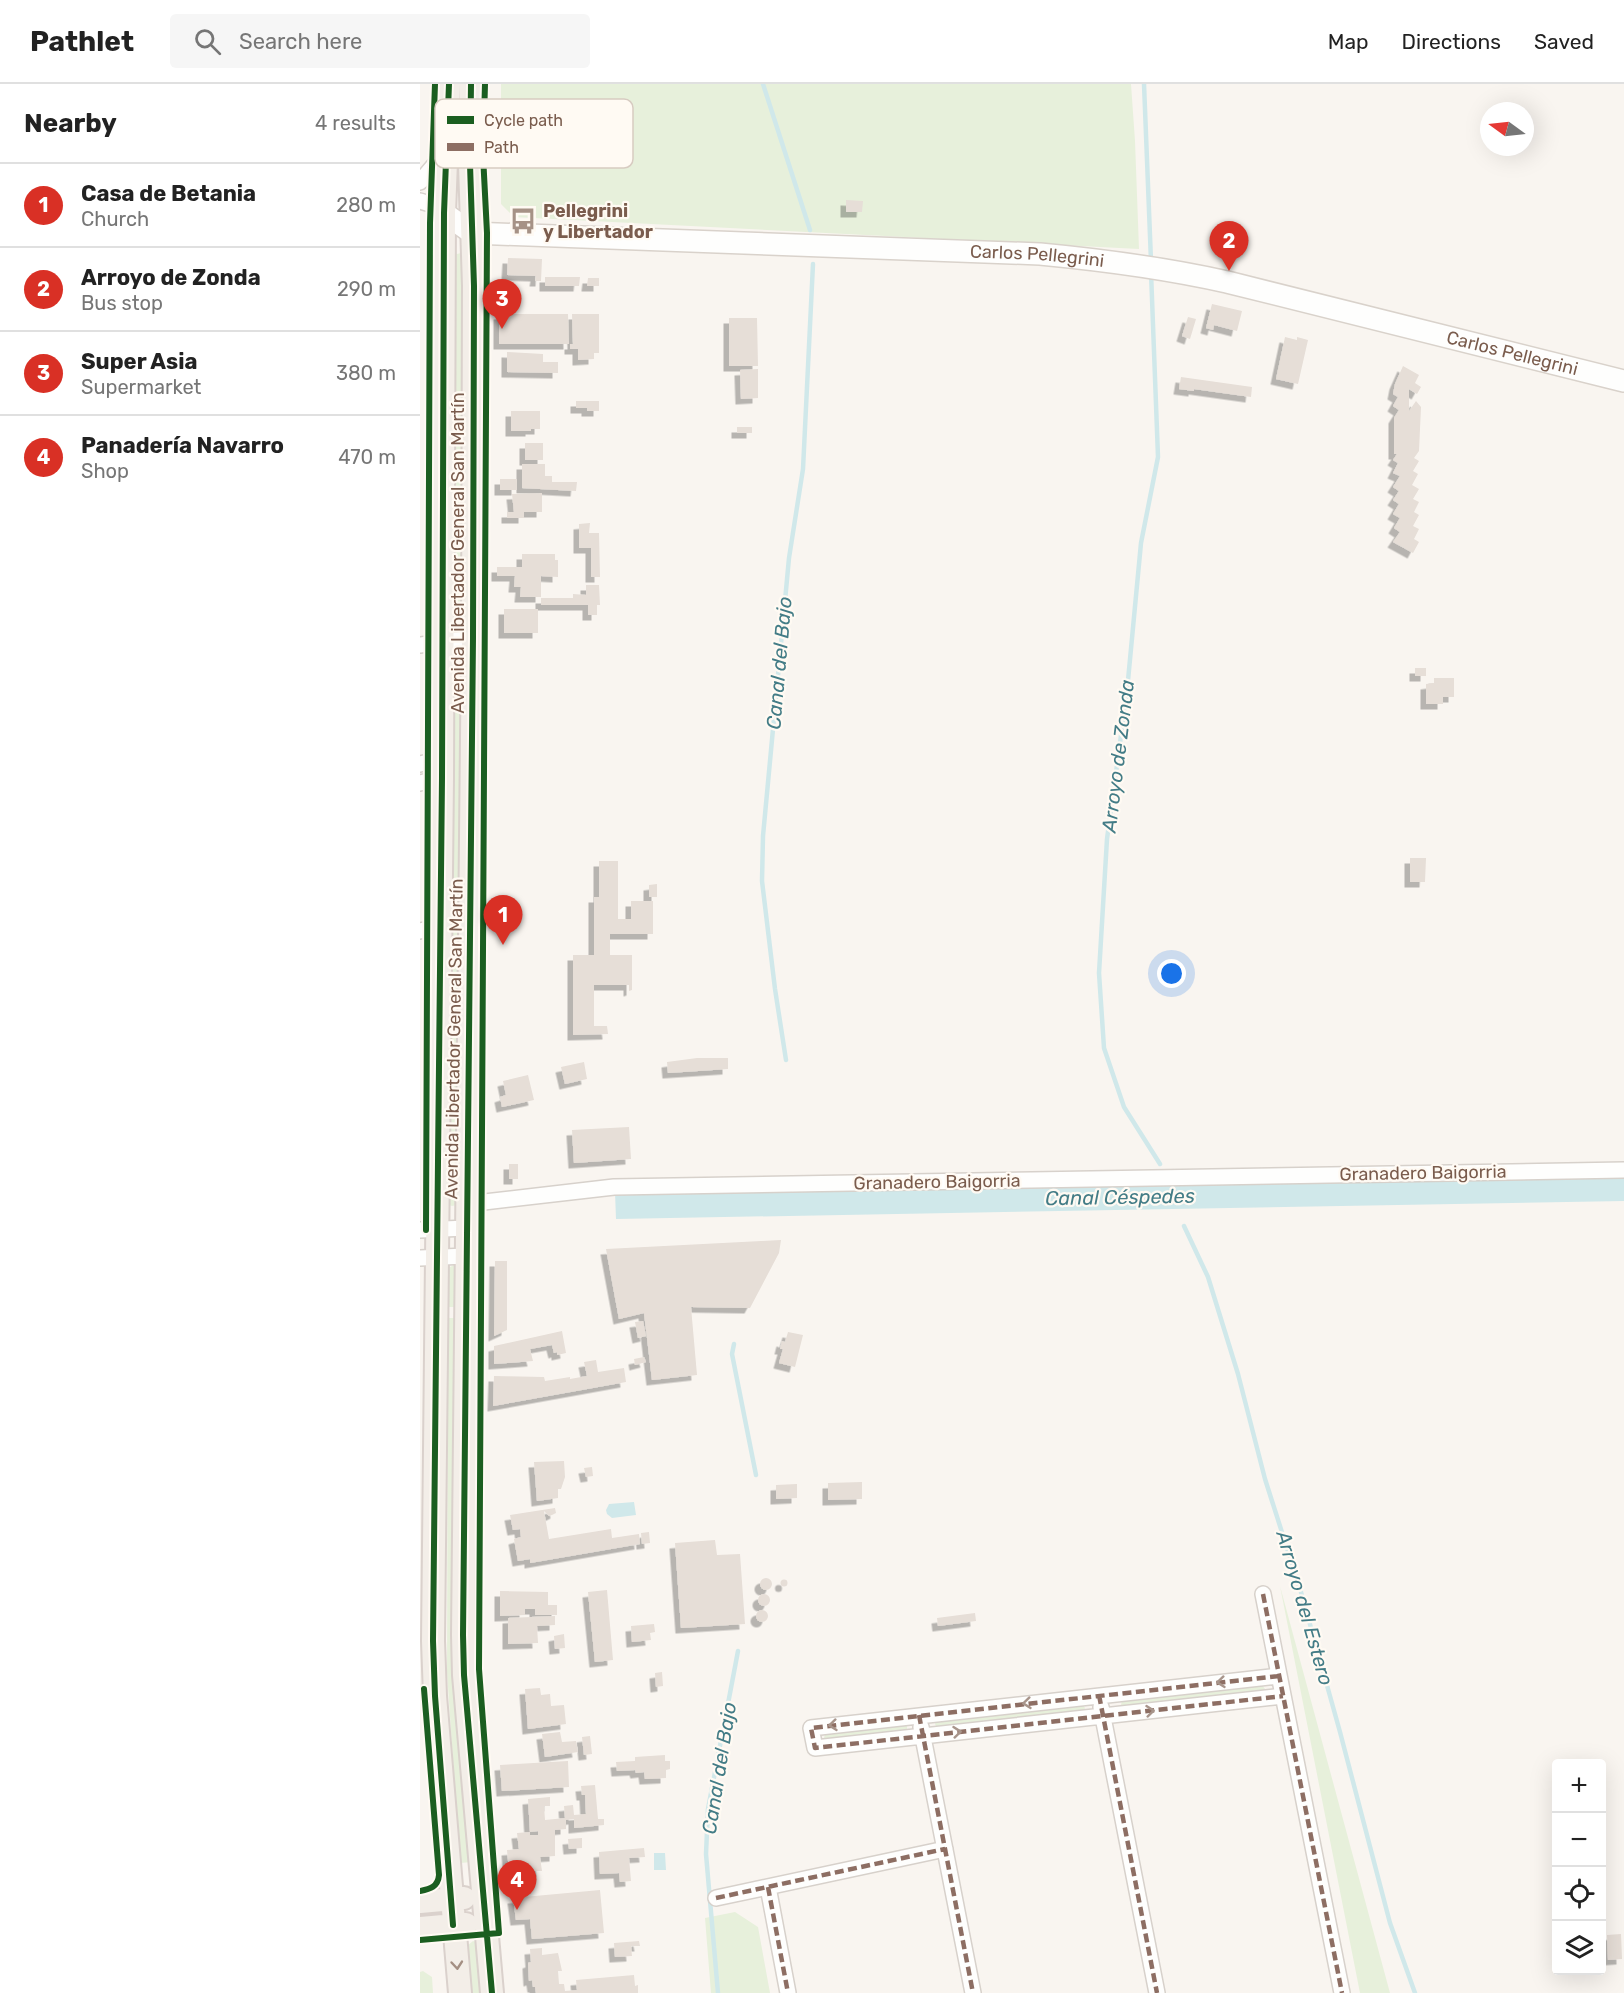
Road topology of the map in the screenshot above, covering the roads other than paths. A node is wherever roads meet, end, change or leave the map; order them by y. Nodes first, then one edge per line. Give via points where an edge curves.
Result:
1 (449, 84) edge
2 (471, 84) edge
3 (448, 99) edge
4 (471, 99) edge
5 (435, 164) edge
6 (445, 168) edge
7 (470, 168) edge
8 (420, 182) edge
9 (420, 201) edge
10 (444, 213) junction
11 (472, 233) junction
12 (1624, 381) edge
13 (473, 638) junction
14 (431, 643) edge
15 (431, 771) edge
16 (430, 929) edge
17 (1624, 1170) edge
18 (467, 1204) junction
19 (467, 1228) junction
20 (428, 1230) edge
21 (466, 1256) junction
22 (428, 1258) edge
23 (1263, 1594) dead end
24 (1279, 1676) junction
25 (1099, 1695) junction
26 (1283, 1696) junction
27 (919, 1715) junction
28 (1103, 1716) junction
29 (923, 1736) junction
30 (945, 1849) junction
31 (768, 1887) junction
32 (484, 1897) junction
33 (716, 1898) dead end
34 (451, 1900) junction
35 (420, 1902) edge
36 (486, 1923) junction
37 (453, 1925) junction
38 (420, 1928) edge
39 (460, 1993) edge
40 (492, 1993) edge
41 (788, 1993) edge
42 (974, 1993) edge
43 (1157, 1993) edge
44 (1342, 1993) edge

1 - 3 main road, Avenida Libertador General San Martín
2 - 4 main road, Avenida Libertador General San Martín
5 - 8 street
6 - 10 main road, Avenida Libertador General San Martín
7 - 11 main road, Avenida Libertador General San Martín
9 - 10 street
10 - 11 main road
10 - 14 main road, Avenida Libertador General San Martín
11 - 12 main road, Carlos Pellegrini via 1040,254 1151,267 1227,282
11 - 13 main road, Avenida Libertador General San Martín
13 - 14 street
13 - 18 main road, Avenida Libertador General San Martín
14 - 15 main road, Avenida Libertador General San Martín
15 - 16 main road, Avenida Libertador General San Martín
16 - 20 main road, Avenida Libertador General San Martín
17 - 18 street, Granadero Baigorria via 614,1187
18 - 19 main road, Avenida Libertador General San Martín
19 - 20 street
19 - 21 main road, Avenida Libertador General San Martín
20 - 22 main road, Avenida Libertador General San Martín
21 - 22 street
21 - 32 main road, Avenida Libertador General San Martín via 464,1665
22 - 34 main road, Avenida Libertador General San Martín via 433,1641
23 - 24 street
24 -> 25 street
24 - 26 street
25 -> 27 street
25 - 28 street
28 -> 26 street
26 - 44 street
27 - 29 street
27 -> 29 street via 811,1728 815,1748
29 -> 28 street
28 - 43 street
29 - 30 street
30 - 31 street
30 - 42 street
31 - 33 street
31 - 41 street
32 - 34 main road
32 - 36 main road, Avenida Libertador General San Martín
34 - 35 main road
34 - 37 main road, Avenida Libertador General San Martín
36 - 37 main road
36 - 40 main road, Avenida Libertador General San Martín
37 - 38 main road
37 -> 39 main road, Avenida Libertador General San Martín

